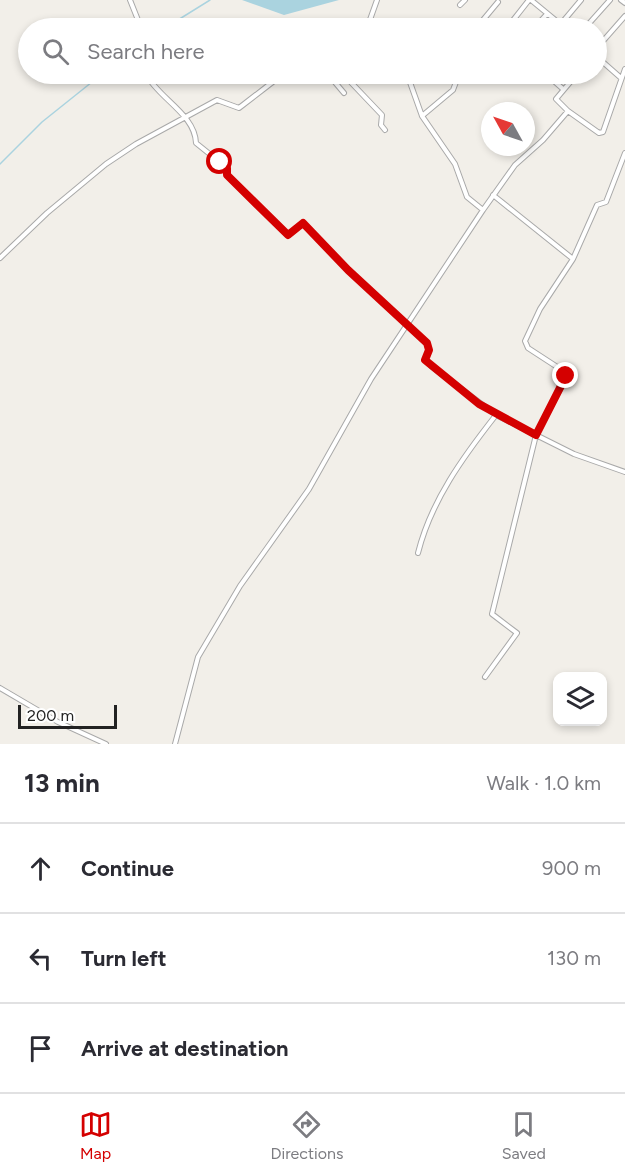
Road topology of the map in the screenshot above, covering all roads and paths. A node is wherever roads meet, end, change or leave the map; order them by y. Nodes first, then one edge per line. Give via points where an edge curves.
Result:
1 (130, 0) edge
2 (377, 0) edge
3 (465, 0) edge
4 (530, 0) edge
5 (581, 0) edge
6 (610, 0) edge
7 (621, 0) edge
8 (498, 1) edge
9 (625, 3) edge
10 (460, 5) dead end
11 (547, 14) junction
12 (625, 15) edge
13 (137, 18) edge
14 (371, 18) edge
15 (485, 18) edge
16 (515, 18) edge
17 (543, 18) edge
18 (552, 18) edge
19 (566, 18) edge
20 (594, 18) edge
21 (607, 38) edge
22 (607, 66) edge
23 (625, 69) edge
24 (622, 81) edge
25 (155, 84) edge
26 (270, 84) edge
27 (336, 84) edge
28 (353, 84) edge
29 (411, 84) edge
30 (455, 84) edge
31 (558, 84) edge
32 (568, 84) edge
33 (564, 89) junction
34 (344, 93) dead end
35 (568, 111) junction
36 (422, 116) junction
37 (184, 117) junction
38 (385, 130) dead end
39 (625, 153) edge
40 (493, 195) junction
41 (483, 210) junction
42 (0, 258) edge
43 (573, 259) junction
44 (405, 324) junction
45 (496, 415) junction
46 (536, 435) junction
47 (625, 472) edge
48 (418, 553) dead end
49 (485, 677) dead end
50 (0, 688) edge
51 (106, 744) edge
52 (176, 744) edge

1 - 13 street
2 - 14 street
3 - 10 street
4 - 11 street
4 - 16 street
5 - 19 street
6 - 20 street
7 - 9 street
8 - 15 street
11 - 17 street
11 - 18 street
12 - 21 street
22 - 24 street
23 - 24 street
24 - 35 street via 603,132
25 - 37 street
26 - 37 street via 239,108 217,100
27 - 34 street
28 - 38 street via 382,115
29 - 36 street
30 - 36 street
31 - 33 street
32 - 33 street
33 - 35 street via 556,100
35 - 40 street
36 - 41 street via 455,164 467,196
37 - 42 street via 106,164
37 - 44 street via 196,133 196,143 227,168 227,175 286,233 303,223
39 - 43 street via 606,202 597,205
40 - 41 street
40 - 43 street
41 - 44 street
43 - 46 street via 540,309 525,341 528,348 567,374
44 - 45 street via 429,346 425,360
44 - 52 street via 313,482 240,586 198,657
45 - 46 street
45 - 48 street via 446,486
46 - 47 street
46 - 49 street via 492,614 517,633
50 - 51 street

